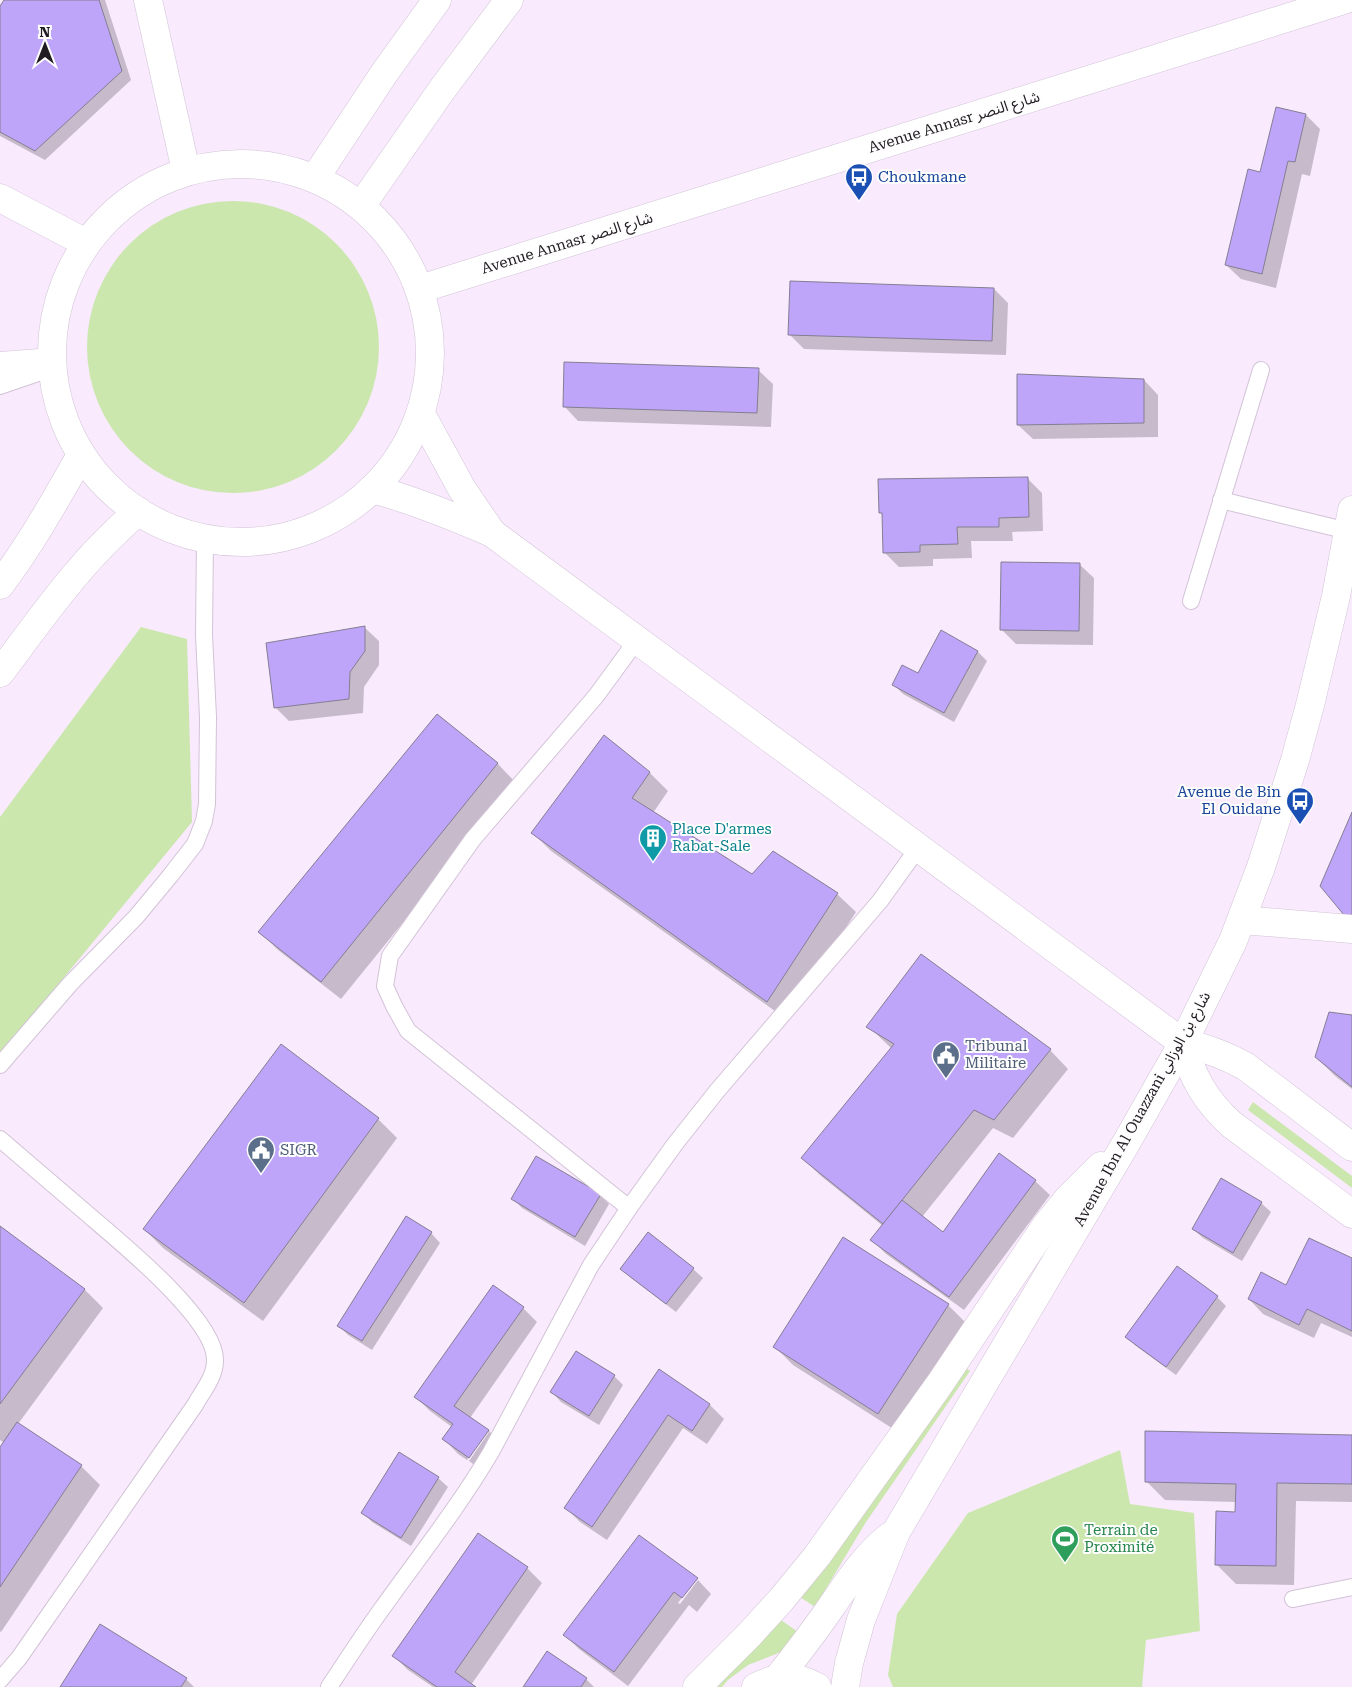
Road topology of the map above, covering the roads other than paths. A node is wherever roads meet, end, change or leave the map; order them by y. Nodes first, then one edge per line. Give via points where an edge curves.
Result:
1 (148, 0) edge
2 (437, 0) edge
3 (509, 0) edge
4 (1344, 0) edge
5 (186, 172) junction
6 (314, 178) junction
7 (0, 198) edge
8 (361, 206) junction
9 (86, 243) junction
10 (420, 289) junction
11 (51, 365) junction
12 (0, 366) edge
13 (1261, 370) dead end
14 (0, 386) edge
15 (421, 414) junction
16 (81, 455) junction
17 (372, 489) junction
18 (1221, 500) junction
19 (138, 511) junction
20 (1350, 520) edge
21 (492, 533) junction
22 (205, 538) junction
23 (0, 585) edge
24 (1191, 601) dead end
25 (637, 640) junction
26 (0, 673) edge
27 (918, 848) junction
28 (1242, 920) junction
29 (1352, 929) edge
30 (1182, 1043) junction
31 (0, 1065) edge
32 (0, 1139) edge
33 (1125, 1145) junction
34 (1352, 1147) edge
35 (628, 1208) junction
36 (1352, 1214) edge
37 (896, 1532) junction
38 (1352, 1588) edge
39 (1293, 1599) dead end
40 (0, 1680) edge
41 (767, 1683) edge
42 (329, 1687) edge
43 (697, 1687) edge
44 (817, 1687) edge
45 (845, 1687) edge

1 - 5 main road
2 - 6 main road
3 - 8 main road
4 - 10 main road, Avenue Annasr شارع النصر
5 - 6 main road via 229,164 272,166
5 - 9 main road via 148,188 114,212
6 - 8 main road
7 - 9 main road
8 - 10 main road via 386,230 405,257
9 - 11 main road via 66,280 54,320
10 - 15 main road via 430,330 430,373
11 - 12 main road
11 - 14 lane
11 - 16 main road via 66,426
13 - 18 lane
15 - 17 main road via 401,455
15 - 21 main road via 452,473
16 - 19 main road via 117,495
16 - 23 main road via 49,512
17 - 21 main road via 445,513
17 - 22 main road via 338,516 298,533 255,541
18 - 20 lane
18 - 24 lane
19 - 22 main road via 161,524
19 - 26 main road via 79,570
20 - 28 main road, Avenue Ibn Al Ouazzani شارع بن الوزاني via 1308,714 1279,813
21 - 25 main road
22 - 31 lane via 204,635 208,717 204,821 195,844 136,917 70,984
25 - 27 main road
25 - 35 lane via 596,696 473,839 390,956 386,986 408,1031
27 - 30 main road
27 - 35 lane via 880,901 717,1091
28 - 29 main road
28 - 30 main road, Avenue Ibn Al Ouazzani شارع بن الوزاني
30 - 33 main road, Avenue Ibn Al Ouazzani شارع بن الوزاني
30 - 34 main road via 1219,1053 1245,1066
30 - 36 main road via 1195,1079 1217,1111
32 - 40 lane via 154,1272 208,1336 216,1360 212,1375 195,1405 19,1658
33 - 37 main road, Avenue Ibn Al Ouazzani شارع بن الوزاني
33 - 43 main road via 1074,1192 1045,1227 939,1385 817,1556 750,1634
35 - 42 lane via 592,1265 473,1483
37 - 41 main road, Avenue Ibn Al Ouazzani شارع بن الوزاني via 858,1568 815,1630
37 - 45 main road, Avenue Ibn Al Ouazzani شارع بن الوزاني via 861,1620
38 - 39 lane
41 - 44 main road via 794,1678

